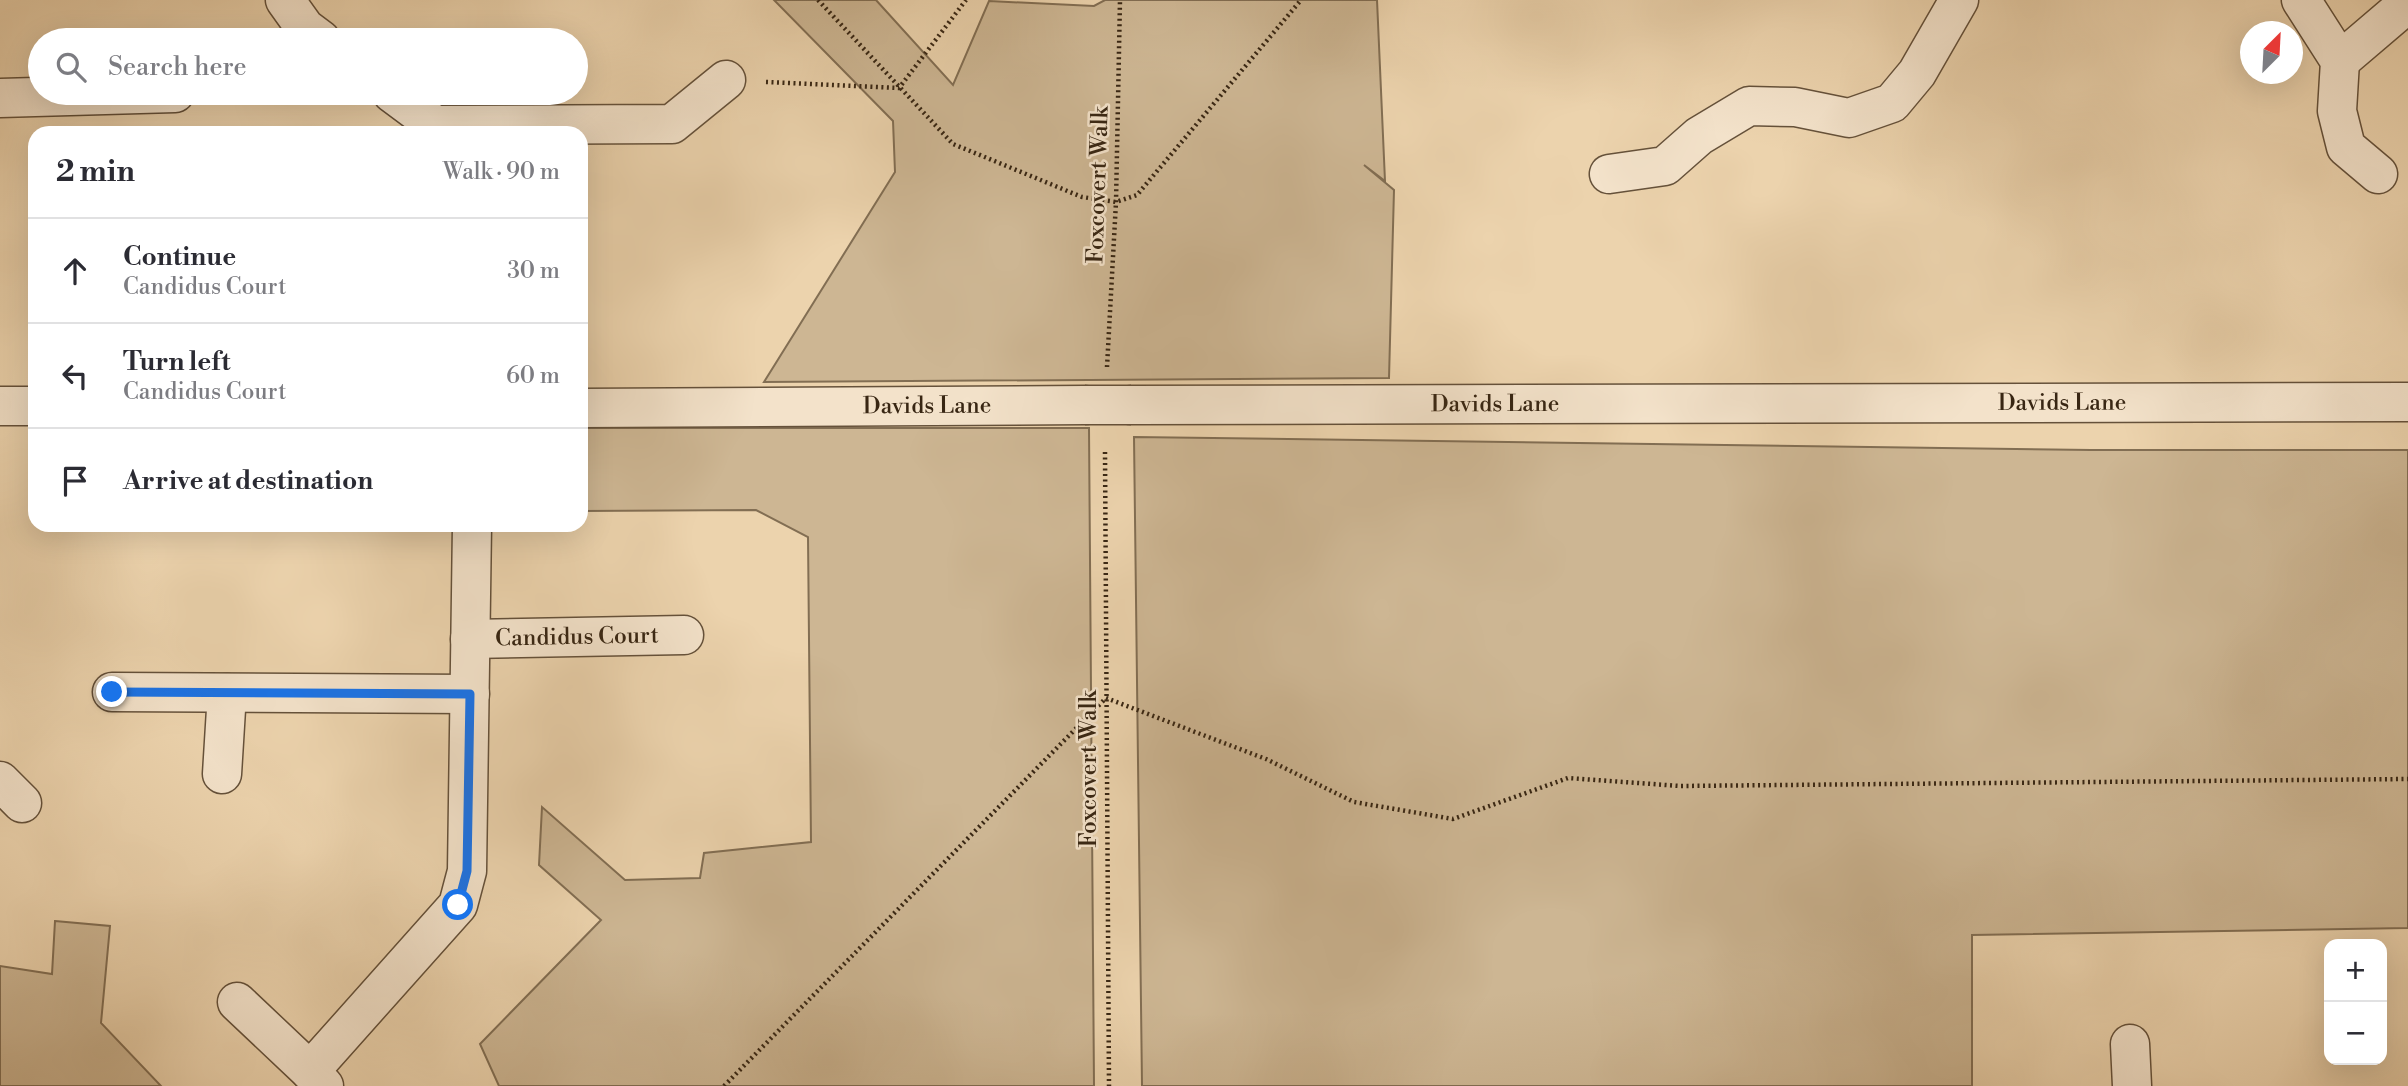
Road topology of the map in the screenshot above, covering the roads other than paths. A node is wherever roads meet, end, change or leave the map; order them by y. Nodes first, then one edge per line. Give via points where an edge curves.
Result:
1 (1959, 0) edge
2 (2301, 0) edge
3 (2408, 3) edge
4 (2340, 61) junction
5 (726, 80) road end
6 (28, 97) edge
7 (0, 98) edge
8 (408, 105) edge
9 (1609, 174) dead end
10 (2378, 174) dead end
11 (2408, 402) edge
12 (0, 406) edge
13 (28, 406) edge
14 (588, 408) edge
15 (472, 532) edge
16 (684, 635) dead end
17 (470, 639) junction
18 (112, 692) dead end
19 (227, 693) junction
20 (470, 694) junction
21 (222, 774) dead end
22 (237, 1002) dead end
23 (2130, 1044) dead end
24 (317, 1079) edge
25 (2132, 1086) edge

1 - 9 street via 1917,73 1892,103 1849,118 1795,107 1749,106 1699,136 1665,166
2 - 4 street
3 - 4 street
4 - 10 street via 2337,111 2346,147
5 - 8 street via 672,124 435,125
6 - 7 street
11 - 14 street, Davids Lane, bridge
12 - 13 street
15 - 17 street, Candidus Court
16 - 17 street, Candidus Court
17 - 20 street, Candidus Court
18 - 19 street
19 - 20 street
19 - 21 street
20 - 24 street, Candidus Court via 467,871 458,905
22 - 24 street, Candidus Court
23 - 25 street

